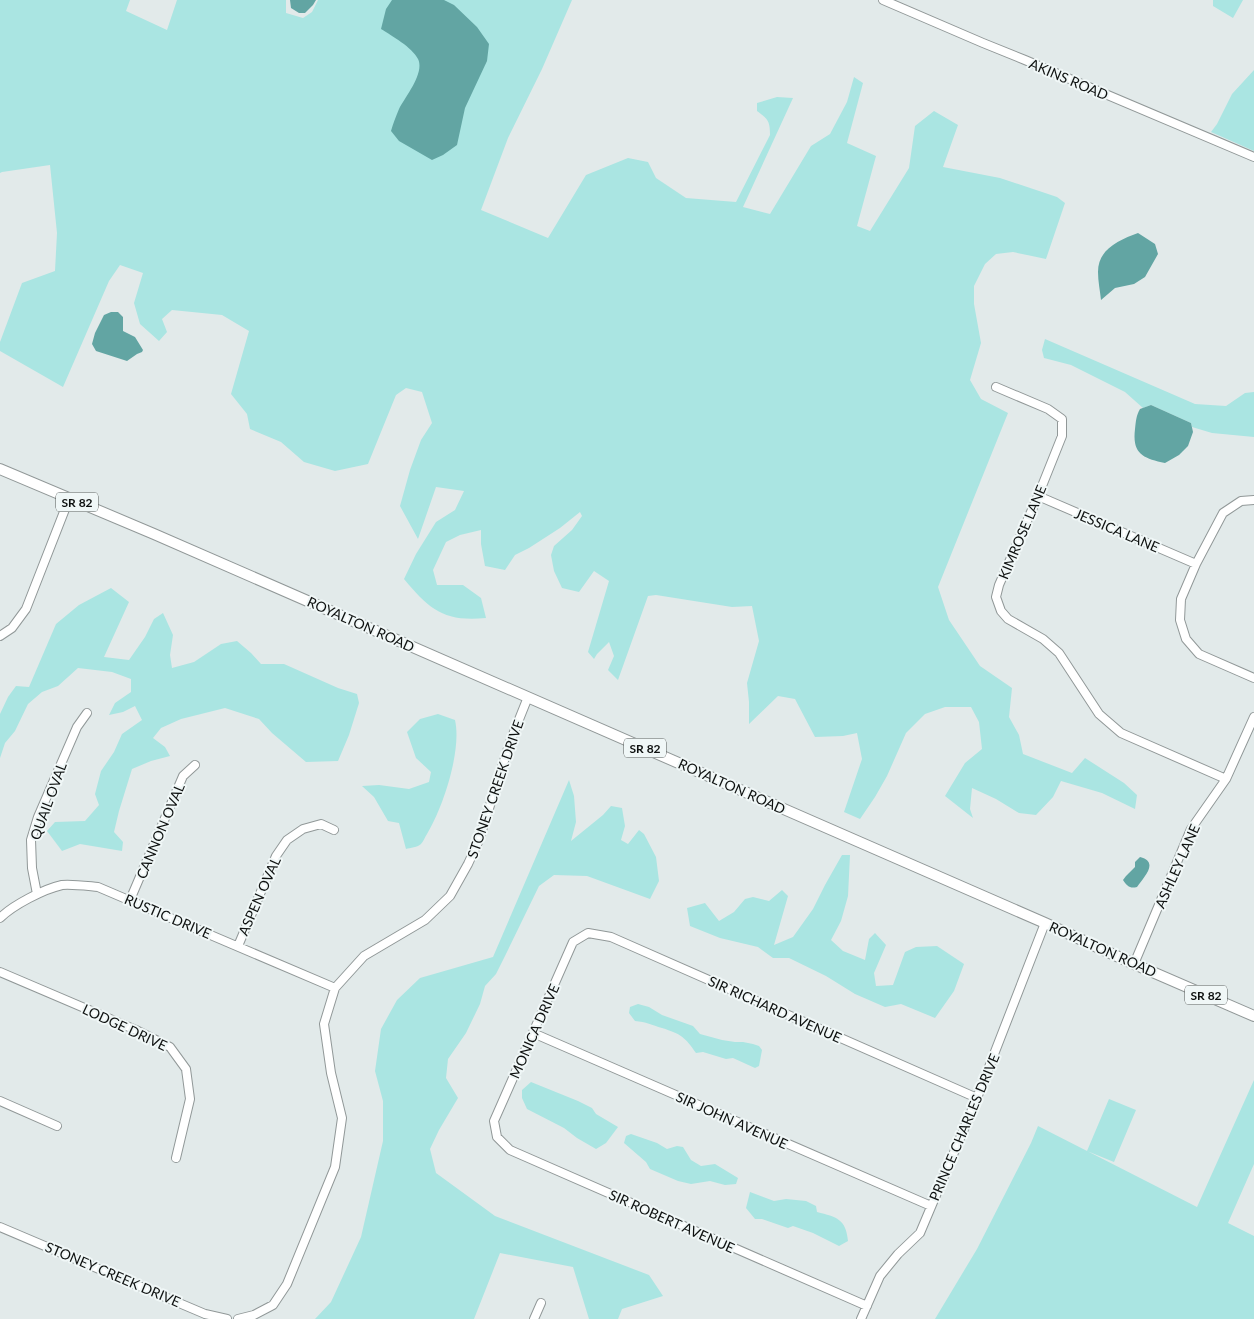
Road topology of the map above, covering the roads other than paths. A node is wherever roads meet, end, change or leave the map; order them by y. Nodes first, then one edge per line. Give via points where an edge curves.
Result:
1 (883, 0) edge
2 (1254, 157) edge
3 (996, 387) dead end
4 (0, 469) edge
5 (1038, 496) junction
6 (69, 499) junction
7 (1254, 500) edge
8 (1196, 564) junction
9 (0, 636) edge
10 (1254, 678) edge
11 (528, 697) junction
12 (87, 712) dead end
13 (1254, 717) edge
14 (195, 765) dead end
15 (1226, 779) junction
16 (334, 830) dead end
17 (38, 894) junction
18 (130, 900) junction
19 (0, 918) edge
20 (1045, 923) junction
21 (573, 942) joint
22 (238, 946) junction
23 (1134, 964) junction
24 (0, 972) edge
25 (335, 988) junction
26 (1254, 1016) edge
27 (533, 1033) junction
28 (977, 1098) junction
29 (0, 1101) edge
30 (494, 1121) joint
31 (57, 1126) dead end
32 (176, 1158) dead end
33 (931, 1206) junction
34 (0, 1227) edge
35 (541, 1303) dead end
36 (867, 1306) junction
37 (227, 1319) edge
38 (238, 1319) edge
39 (534, 1319) edge
40 (861, 1319) edge

1 - 2 street, AKINS ROAD
3 - 5 street, KIMROSE LANE via 1048,409 1062,419 1062,436
4 - 6 main road, SR 82
5 - 8 street, JESSICA LANE
5 - 15 street, KIMROSE LANE via 999,585 996,597 1001,611 1008,619 1043,638 1059,654 1098,714 1121,733
6 - 9 street via 26,609 12,628
6 - 11 main road, ROYALTON ROAD / SR 82
7 - 8 street via 1241,501 1223,513
8 - 10 street via 1181,599 1180,620 1186,639 1199,654
11 - 20 main road, ROYALTON ROAD / SR 82
11 - 25 street, STONEY CREEK DRIVE via 479,840 450,896 425,920 364,956
12 - 17 street, QUAIL OVAL via 77,727 31,840 32,868
13 - 15 street, ASHLEY LANE
14 - 18 street, CANNON OVAL via 183,776
15 - 23 street, ASHLEY LANE via 1191,829
16 - 22 street, ASPEN OVAL via 321,824 302,829 287,840 276,856
17 - 18 street, RUSTIC DRIVE via 63,885 98,887
17 - 19 street, RUSTIC DRIVE
18 - 22 street, RUSTIC DRIVE
20 - 23 main road, ROYALTON ROAD / SR 82
20 - 28 street, PRINCE CHARLES DRIVE
21 - 27 street, MONICA DRIVE
21 - 28 street, SIR RICHARD AVENUE via 588,933 611,937
22 - 25 street, RUSTIC DRIVE
23 - 26 main road, ROYALTON ROAD / SR 82
24 - 32 street, LODGE DRIVE via 170,1047 186,1069 190,1099
25 - 38 street, STONEY CREEK DRIVE via 324,1024 342,1118 335,1167 287,1284 273,1304 254,1316
27 - 30 street, MONICA DRIVE
27 - 33 street, SIR JOHN AVENUE
28 - 33 street, PRINCE CHARLES DRIVE
29 - 31 street
30 - 36 street, SIR ROBERT AVENUE via 497,1137 510,1150
33 - 36 street, PRINCE CHARLES DRIVE via 920,1233 880,1276
34 - 37 street, STONEY CREEK DRIVE via 205,1314
35 - 39 street
36 - 40 street, PRINCE CHARLES DRIVE

